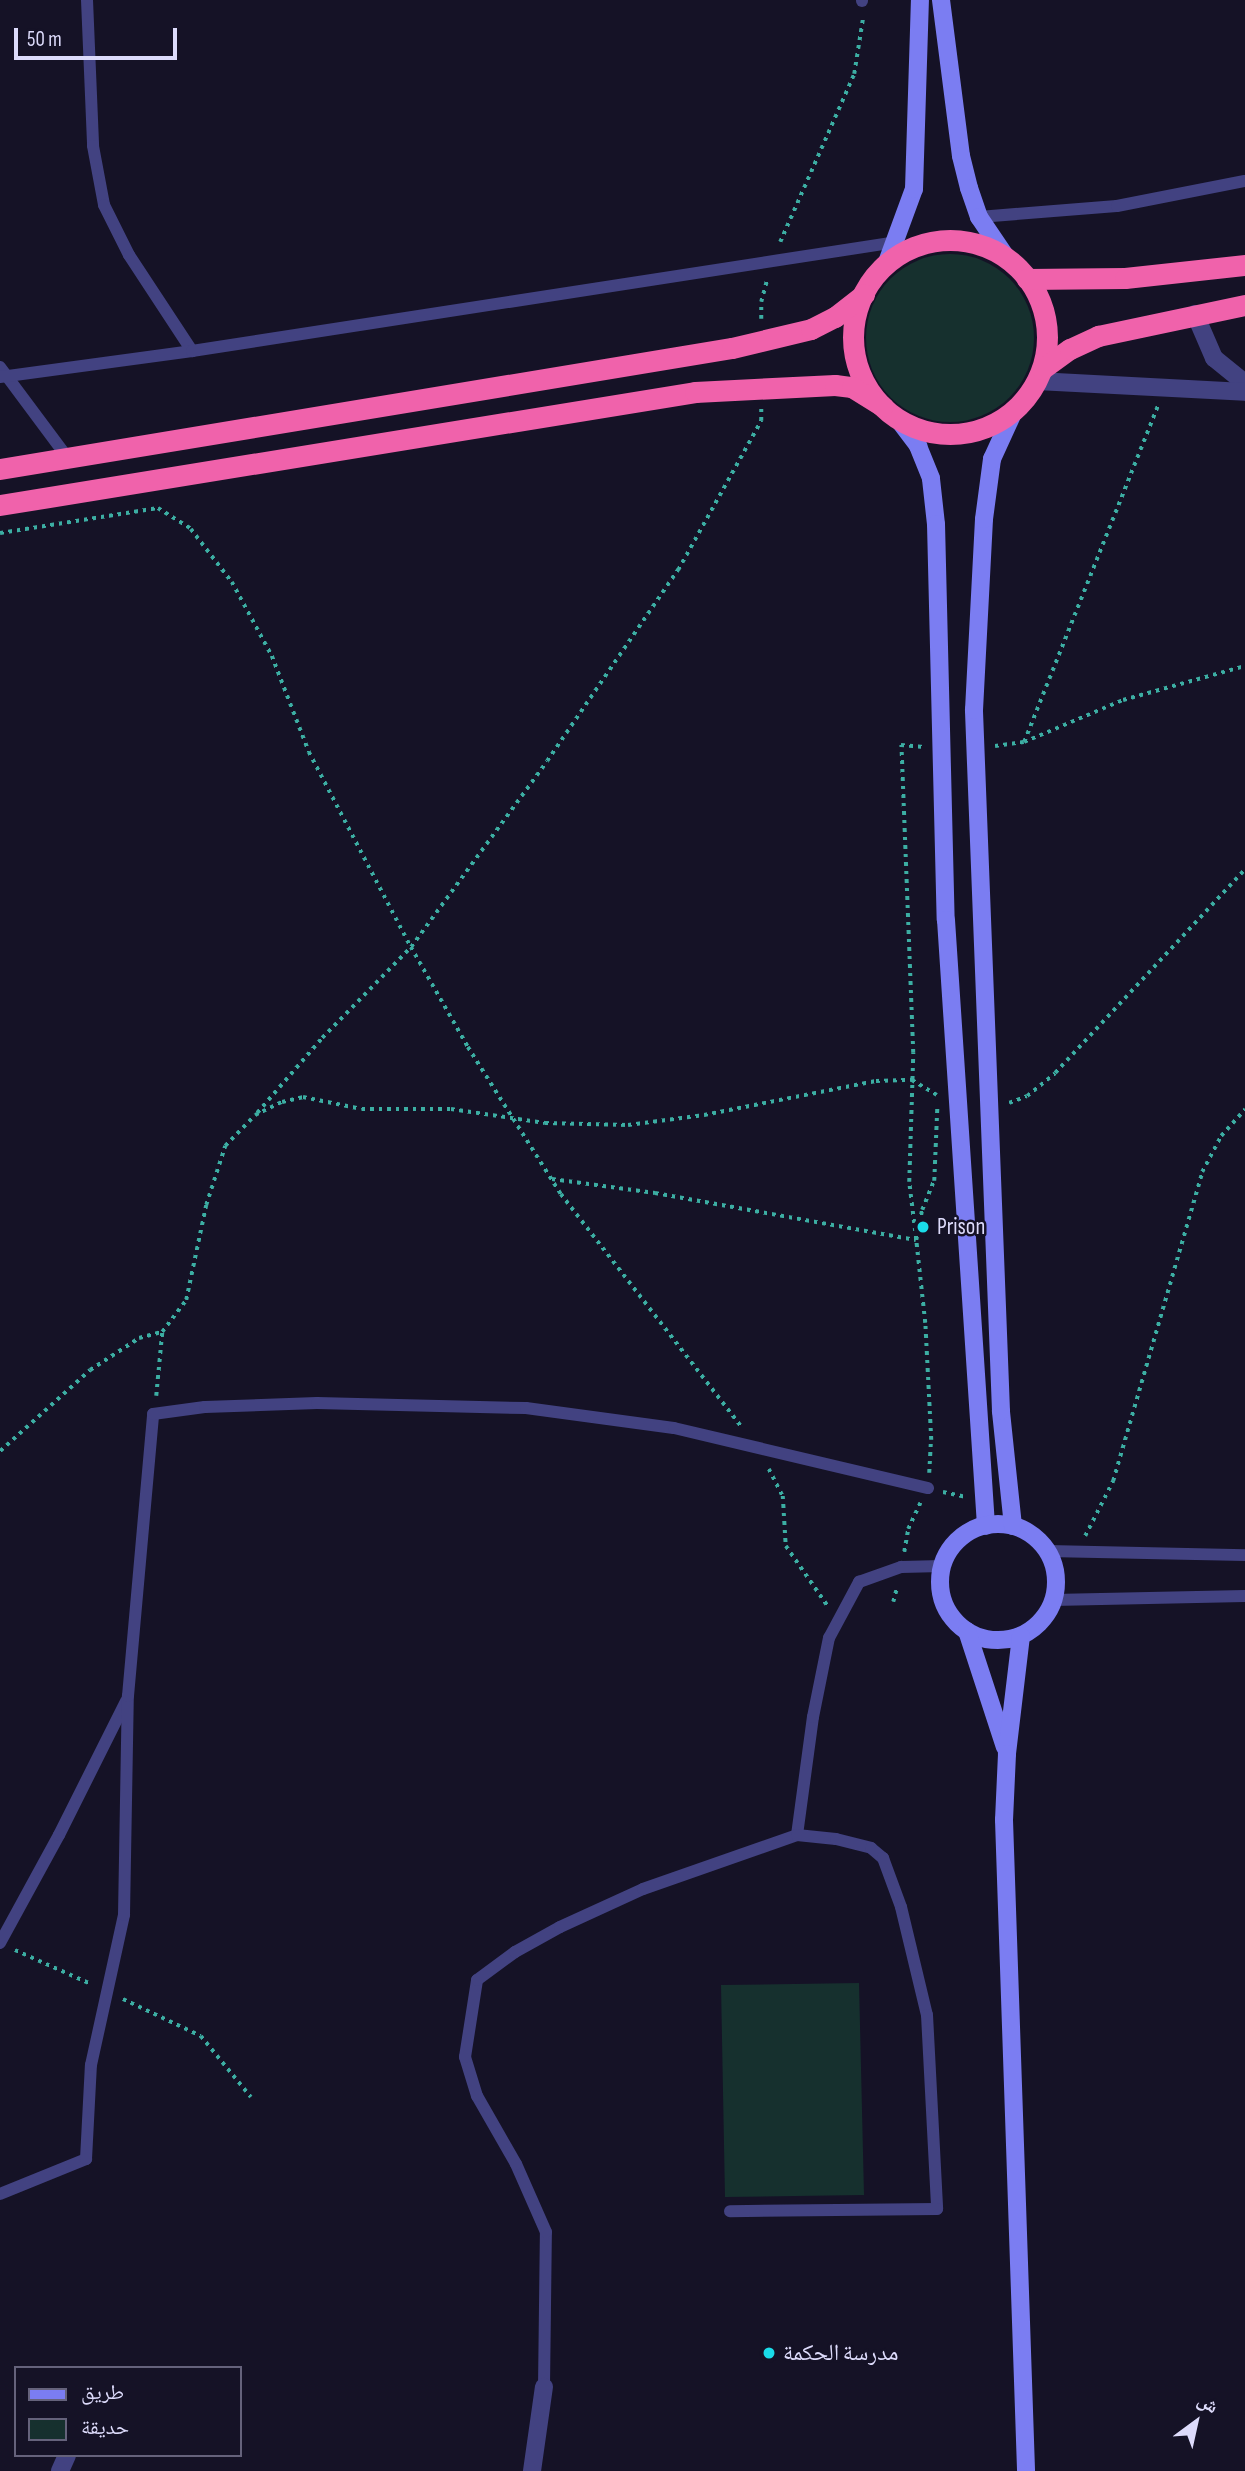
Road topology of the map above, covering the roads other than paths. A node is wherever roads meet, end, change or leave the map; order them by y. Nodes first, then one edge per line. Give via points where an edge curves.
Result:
1 (87, 0) edge
2 (920, 0) edge
3 (941, 0) edge
4 (1245, 181) edge
5 (979, 217) junction
6 (896, 242) junction
7 (1008, 260) junction
8 (886, 265) junction
9 (1245, 265) edge
10 (1027, 279) junction
11 (864, 294) junction
12 (1245, 304) edge
13 (1195, 314) junction
14 (192, 351) junction
15 (3, 373) edge
16 (1040, 375) junction
17 (1245, 383) edge
18 (1245, 392) edge
19 (1014, 411) junction
20 (890, 412) junction
21 (67, 457) junction
22 (0, 469) edge
23 (0, 505) edge
24 (928, 1488) road end
25 (986, 1525) junction
26 (1013, 1526) junction
27 (1048, 1551) junction
28 (1245, 1555) edge
29 (942, 1566) junction
30 (1245, 1596) edge
31 (1053, 1600) junction
32 (967, 1631) junction
33 (1021, 1636) junction
34 (128, 1696) junction
35 (1007, 1754) junction
36 (797, 1835) junction
37 (6, 1946) edge
38 (0, 2194) edge
39 (730, 2211) dead end
40 (544, 2387) joint
41 (532, 2471) edge
42 (1026, 2471) edge

1 - 14 lane via 93,146 104,205 129,255
2 - 6 main road via 914,189
3 - 5 main road via 961,156
4 - 5 lane via 1117,206
5 - 7 main road
6 - 8 main road
6 - 14 lane
7 - 8 highway via 982,246 954,241 925,244
7 - 10 highway
8 - 11 highway
9 - 10 highway via 1125,278
10 - 16 highway via 1045,316 1047,343
11 - 20 highway via 854,323 855,353 864,381
11 - 21 highway via 811,329 761,341
12 - 13 highway
13 - 16 highway via 1098,336 1070,349
13 - 17 street via 1214,358
14 - 15 lane
15 - 21 lane
16 - 18 street
16 - 19 highway
19 - 20 highway via 988,427 958,434 927,431
19 - 26 main road via 992,459 984,519 974,710 1001,1411
20 - 23 highway via 852,387 835,385 695,392
20 - 25 main road via 918,446 931,479 936,524 946,920
21 - 22 highway
24 - 34 lane via 674,1428 526,1408 317,1402 153,1414
25 - 26 main road
25 - 29 main road via 962,1536 949,1549
26 - 27 main road via 1034,1536
27 - 28 lane
27 - 31 main road via 1055,1570
29 - 32 main road via 944,1603
29 - 36 lane via 901,1567 859,1582 829,1638
30 - 31 lane
31 - 33 main road via 1038,1625
32 - 33 main road via 984,1639
32 - 35 main road
33 - 35 main road
34 - 37 lane
34 - 38 lane via 124,1915 91,2065 86,2159
35 - 42 main road via 1004,1820
36 - 39 lane via 871,1848 883,1858 901,1908 927,2015 937,2209
36 - 40 lane via 643,1889 515,1952 477,1980 465,2057 477,2096 516,2164 546,2232
40 - 41 street

